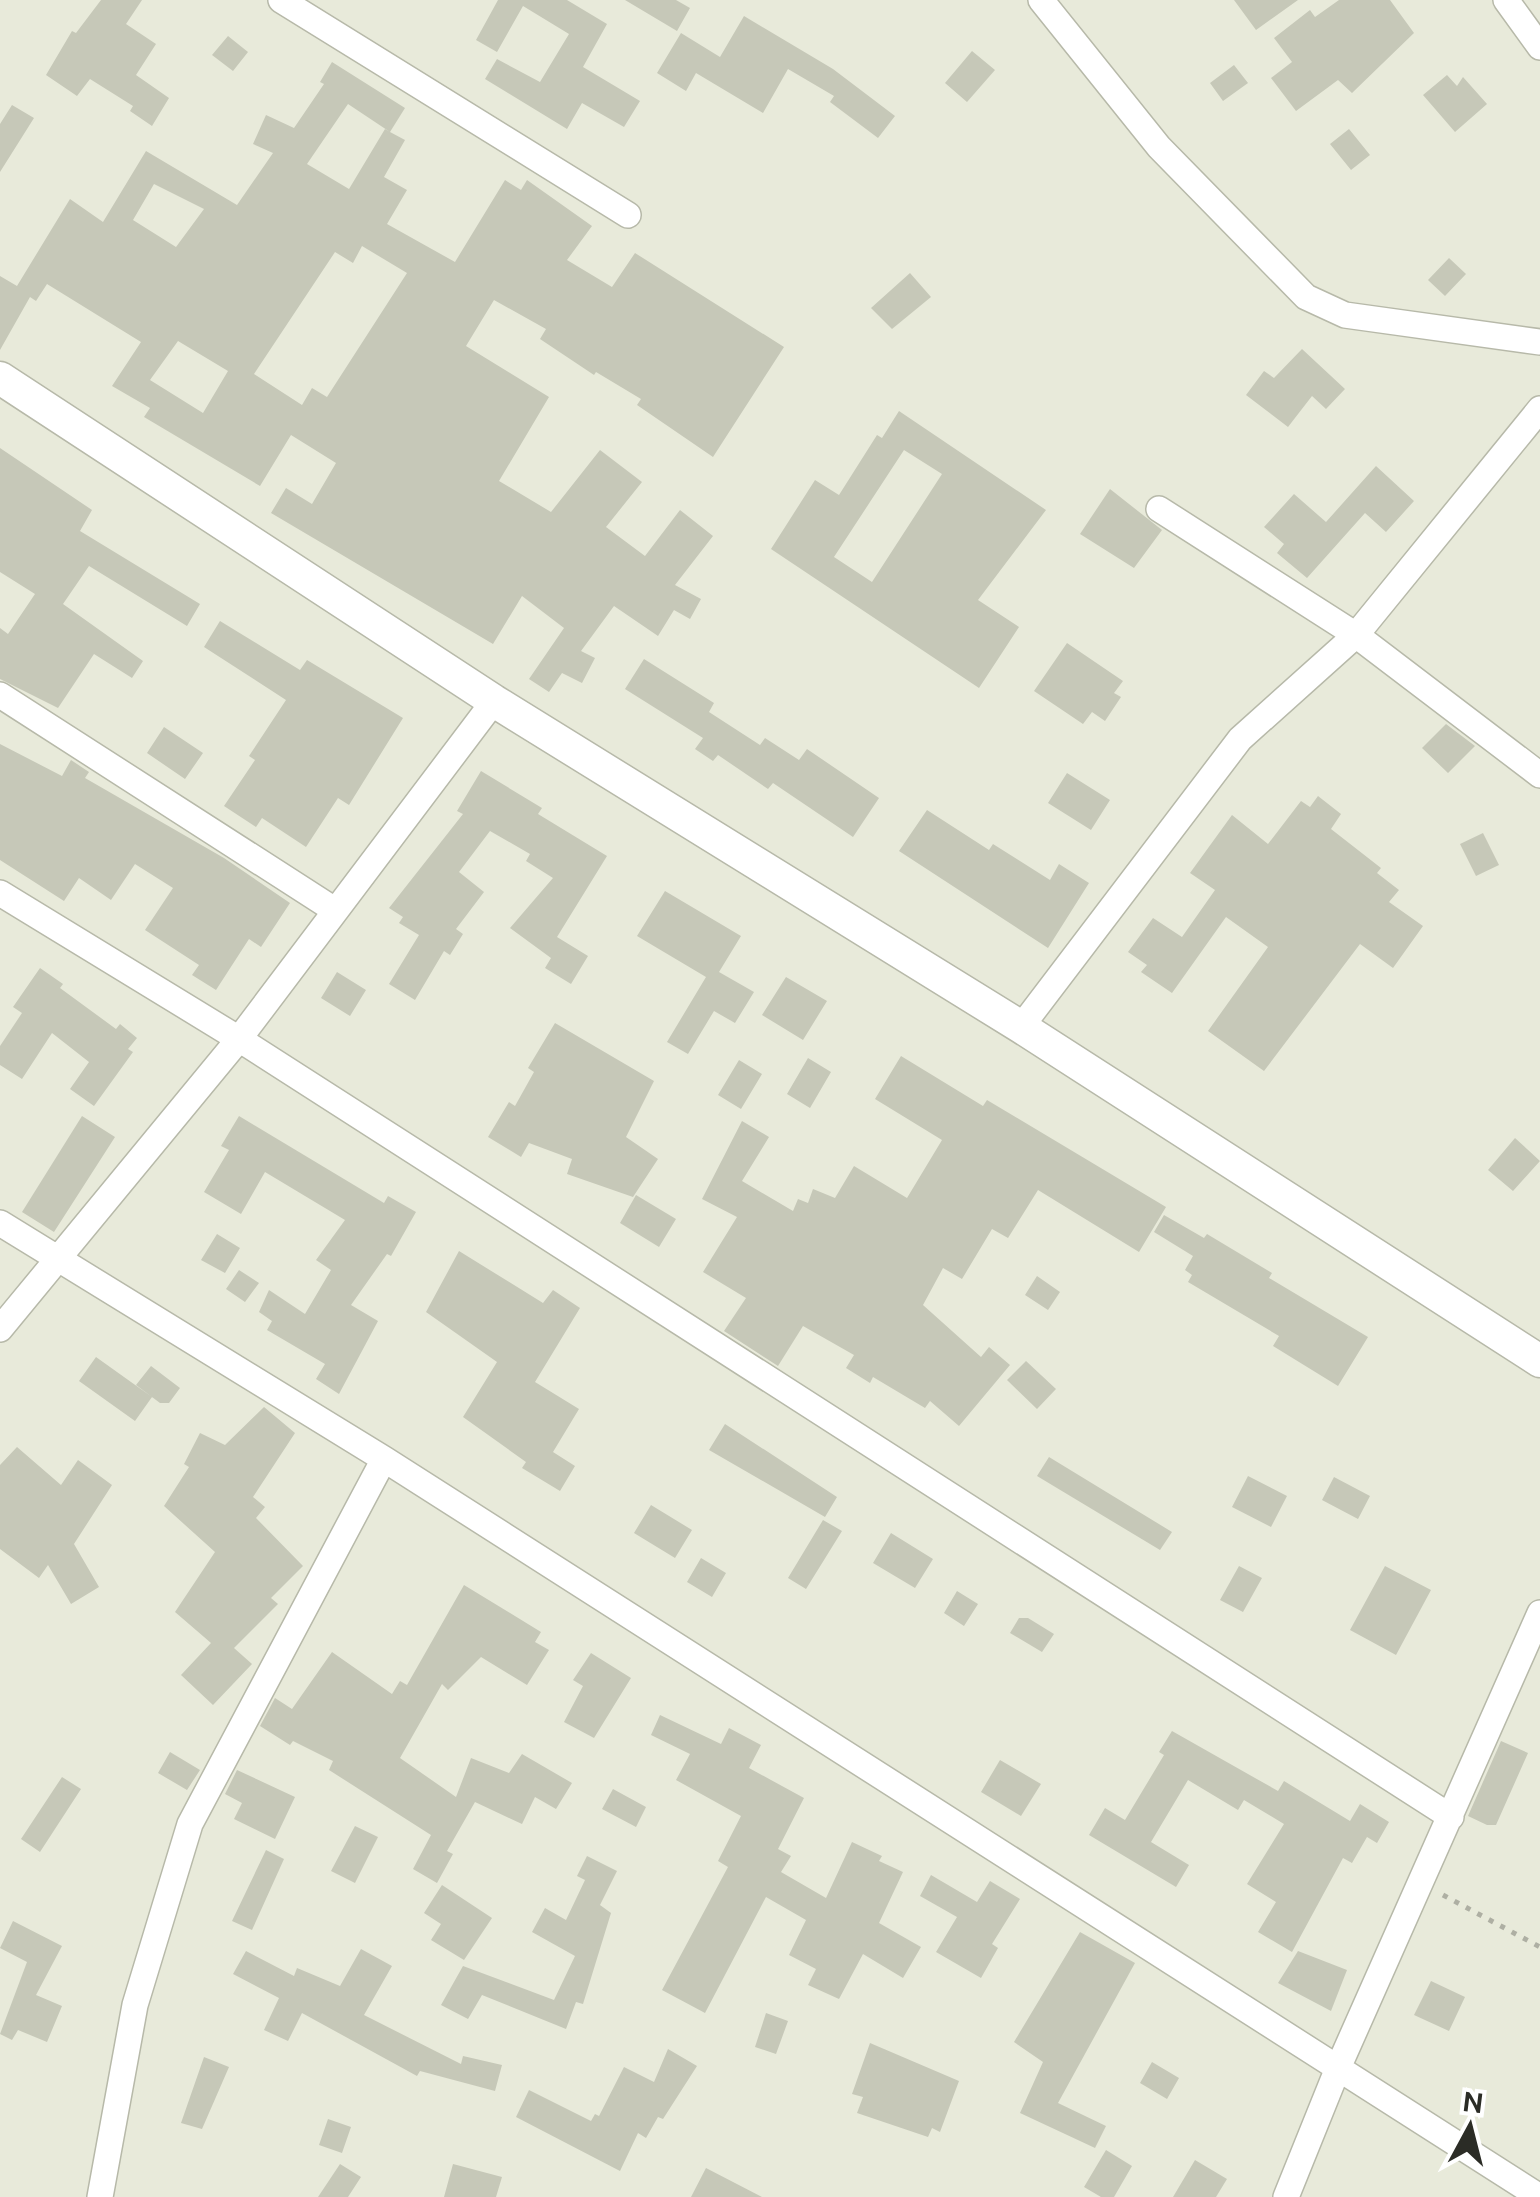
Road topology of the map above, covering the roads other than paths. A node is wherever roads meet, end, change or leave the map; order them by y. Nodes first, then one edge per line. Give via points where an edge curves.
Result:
1 (281, 0) edge
2 (1040, 0) edge
3 (1506, 0) edge
4 (1540, 48) edge
5 (628, 215) dead end
6 (1540, 342) edge
7 (0, 378) edge
8 (1540, 409) edge
9 (1159, 509) dead end
10 (1356, 635) junction
11 (0, 695) edge
12 (494, 700) junction
13 (1540, 775) edge
14 (0, 893) edge
15 (333, 909) junction
16 (1022, 1026) junction
17 (239, 1039) junction
18 (0, 1223) edge
19 (56, 1259) junction
20 (0, 1329) edge
21 (1540, 1360) edge
22 (384, 1459) junction
23 (1540, 1613) edge
24 (1450, 1818) junction
25 (1338, 2068) junction
26 (100, 2197) edge
27 (1286, 2197) edge
28 (1540, 2197) edge

1 - 5 street
2 - 6 street via 1159,147 1306,296 1345,315
3 - 4 street
7 - 12 main road
8 - 10 street
9 - 10 street
10 - 13 street
10 - 16 street via 1240,739
11 - 15 street
12 - 15 street
12 - 16 main road
14 - 17 street
15 - 17 street
16 - 21 main road
17 - 19 street
17 - 24 street
18 - 19 street
19 - 20 street
19 - 22 street
22 - 25 street
22 - 26 street via 190,1824 135,2004
23 - 24 street
24 - 25 street
25 - 27 street
25 - 28 street

